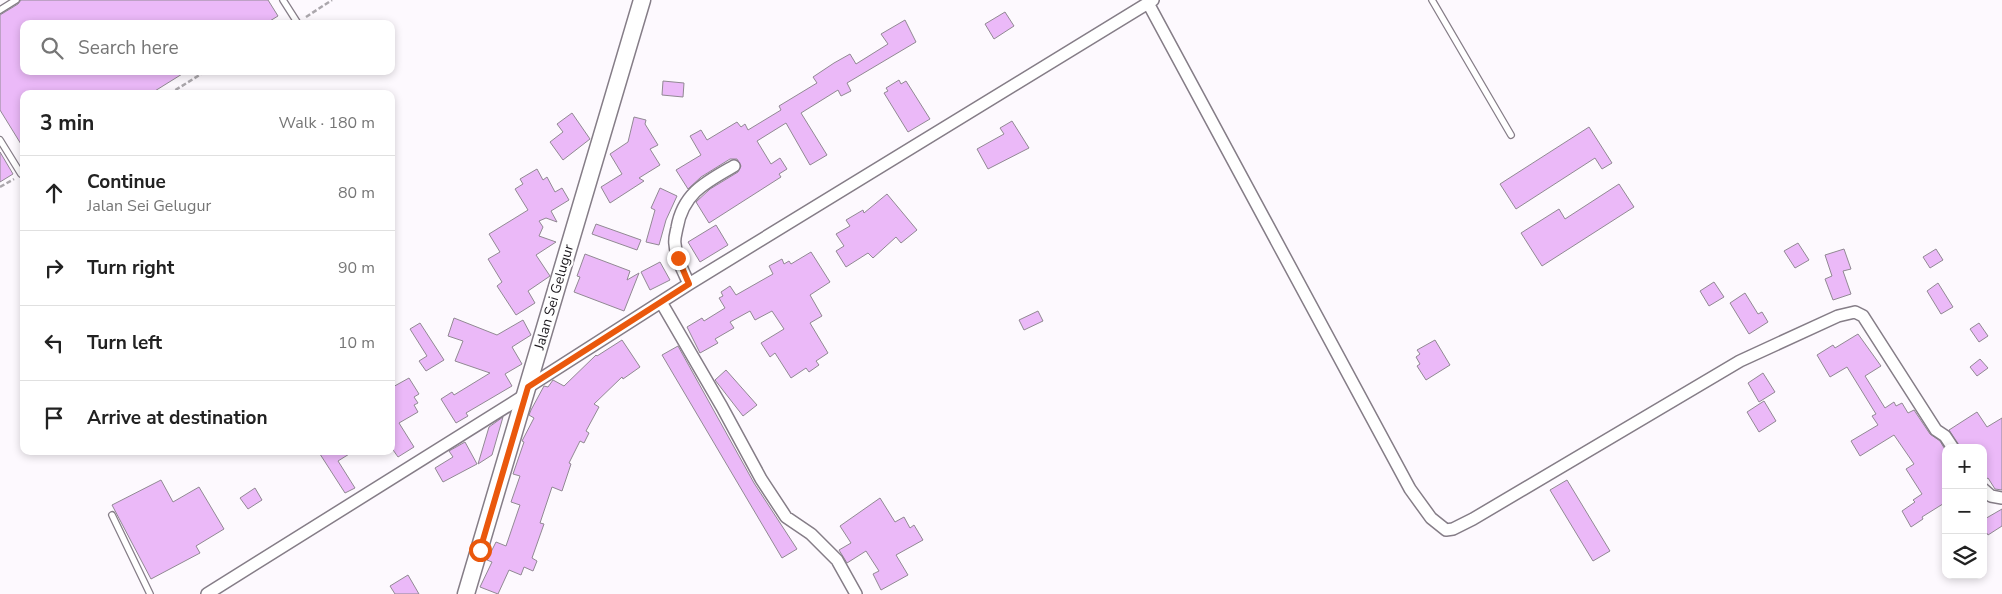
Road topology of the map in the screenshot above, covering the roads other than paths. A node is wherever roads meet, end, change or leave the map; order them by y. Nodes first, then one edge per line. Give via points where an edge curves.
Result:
1 (16, 0) edge
2 (283, 0) edge
3 (642, 0) edge
4 (1432, 0) edge
5 (1151, 1) edge
6 (0, 10) edge
7 (296, 20) edge
8 (1511, 135) dead end
9 (0, 140) edge
10 (734, 166) dead end
11 (20, 172) edge
12 (689, 284) junction
13 (661, 302) junction
14 (526, 391) junction
15 (1950, 444) edge
16 (1987, 493) edge
17 (2002, 498) edge
18 (112, 515) dead end
19 (150, 594) edge
20 (207, 594) edge
21 (466, 594) edge
22 (856, 594) edge

1 - 6 lane
2 - 7 lane
3 - 14 main road, Jalan Sei Gelugur
4 - 8 lane
5 - 12 street
5 - 15 street via 1410,489 1431,518 1446,530 1473,519 1740,361 1838,316 1855,312 1863,316 1936,430
9 - 11 lane
10 - 12 street via 704,183 687,200 678,221 674,242
12 - 13 street
13 - 14 street
13 - 22 street via 761,480 786,517 811,534 837,560
14 - 20 street
14 - 21 main road, Jalan Sei Gelugur
16 - 17 street
18 - 19 lane

